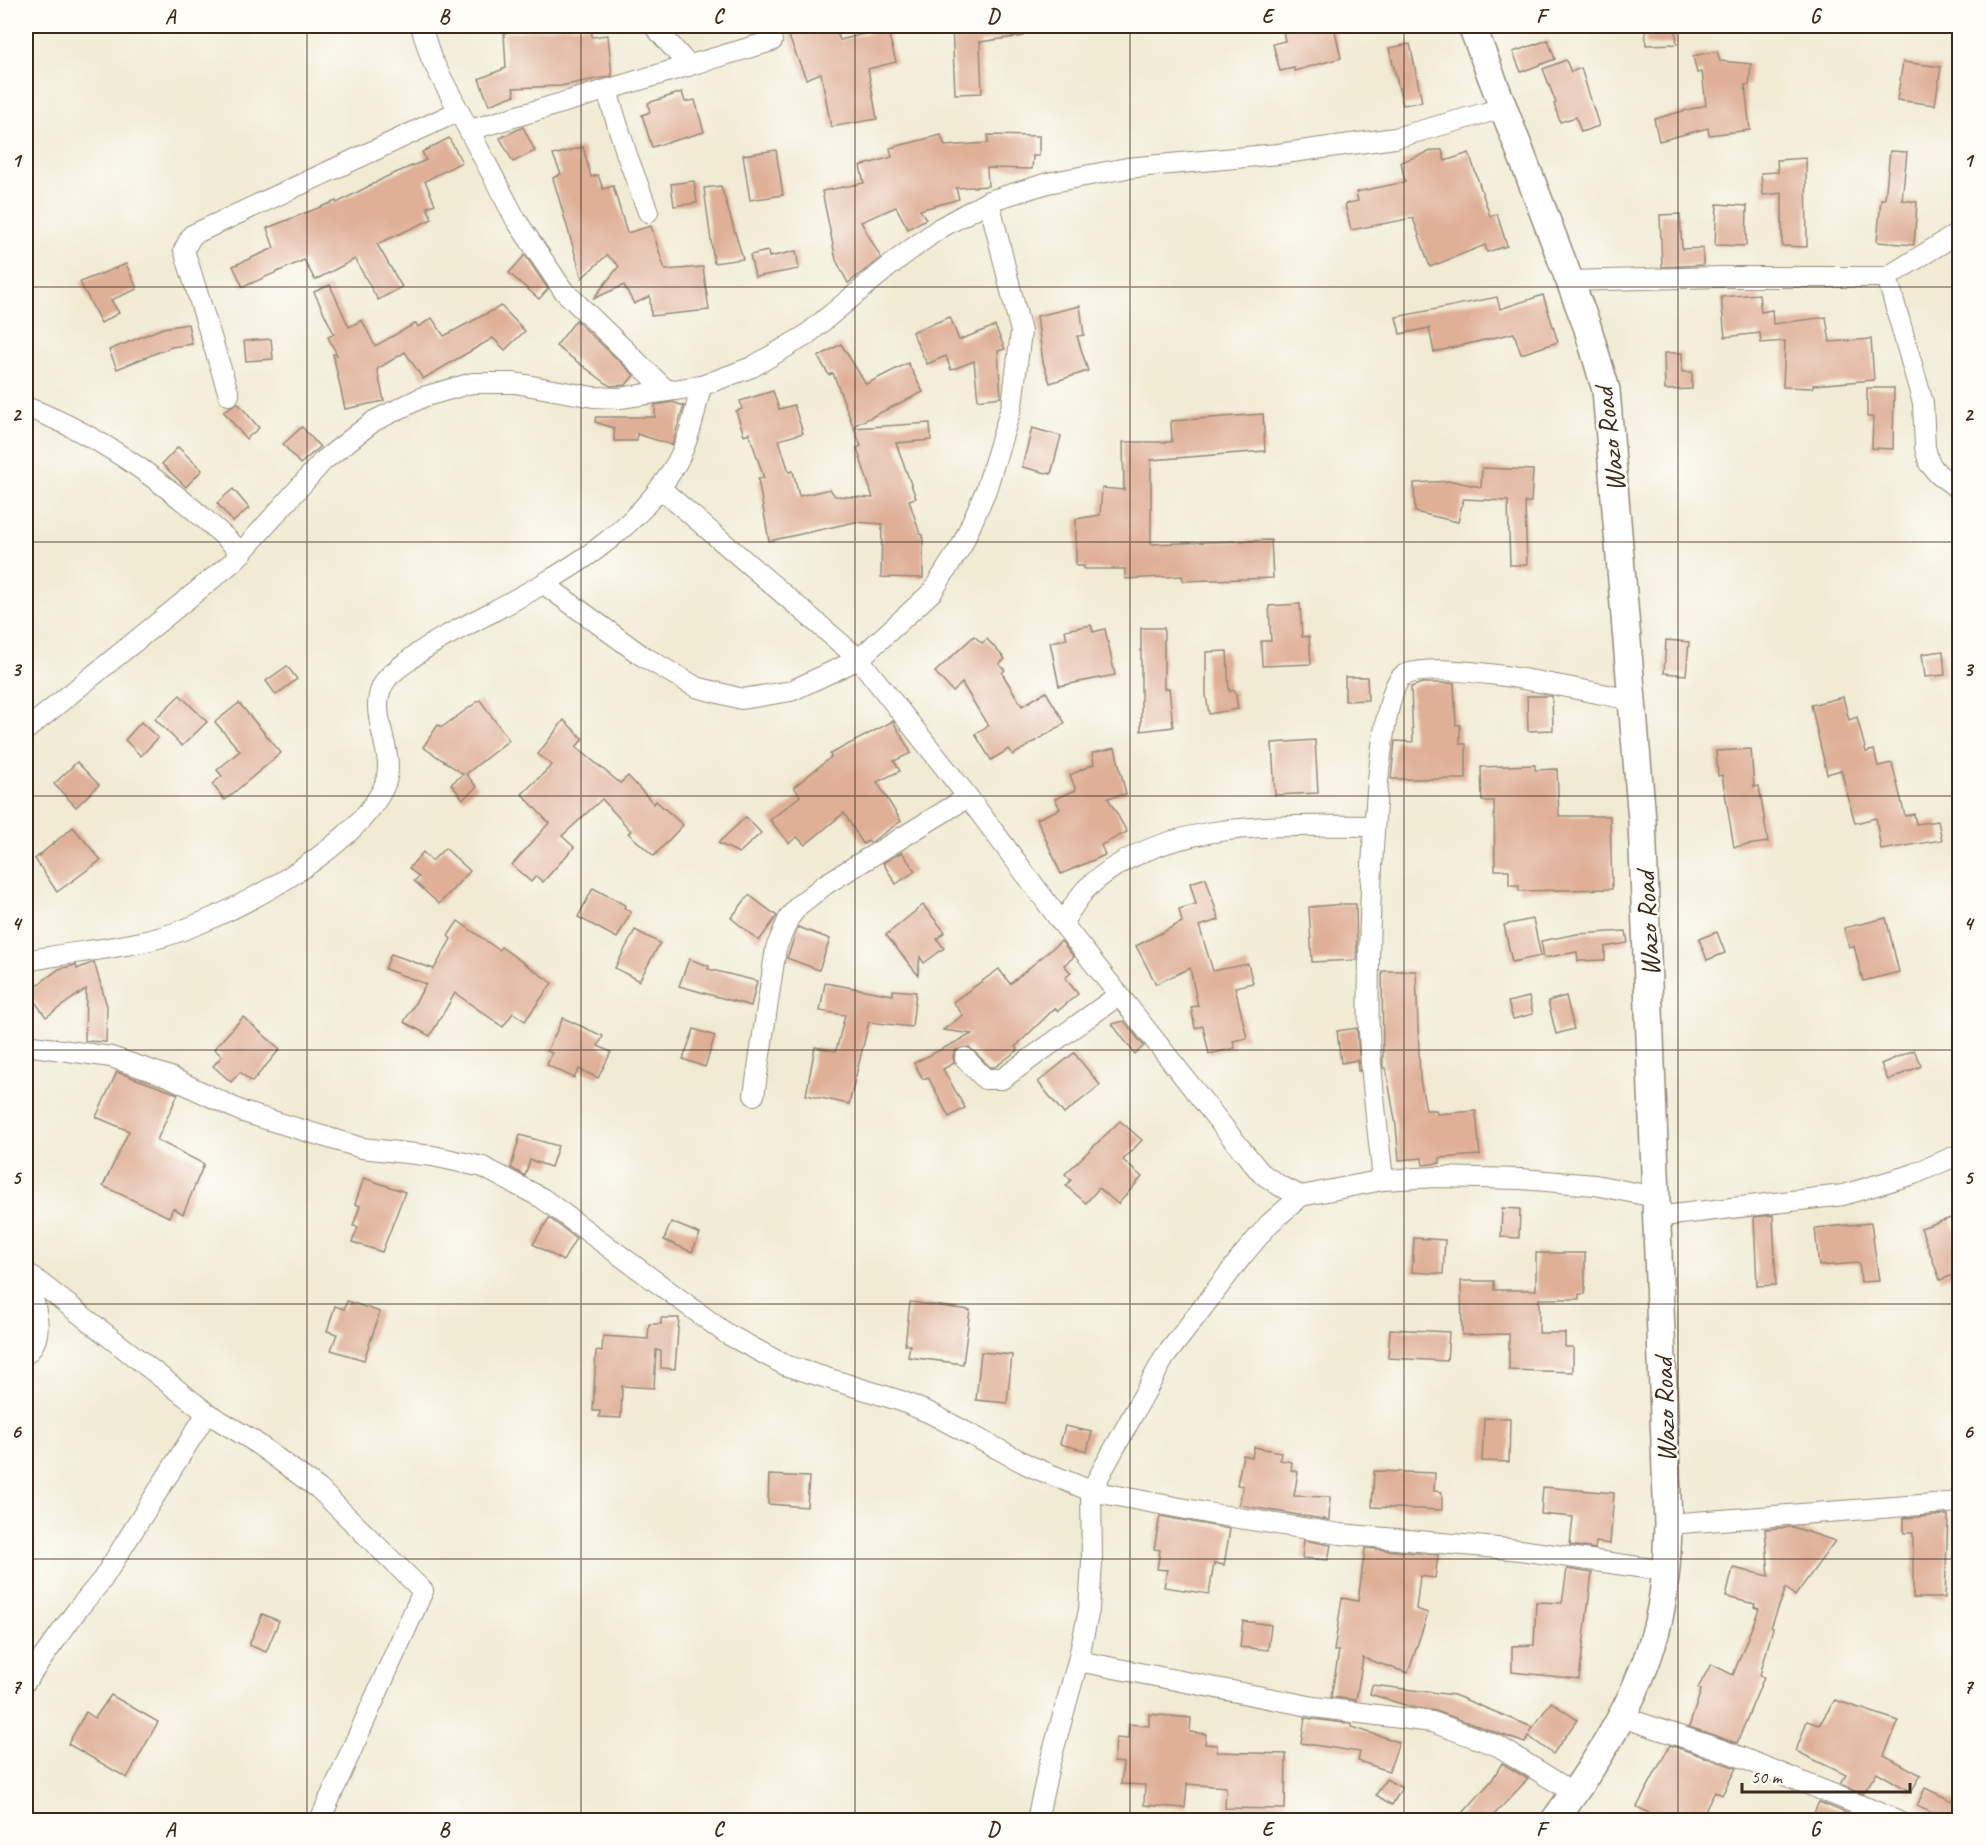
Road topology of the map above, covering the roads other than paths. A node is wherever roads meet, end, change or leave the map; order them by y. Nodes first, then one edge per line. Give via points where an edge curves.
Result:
1 (421, 26) edge
2 (654, 26) edge
3 (1472, 26) edge
4 (772, 41) dead end
5 (689, 66) junction
6 (607, 91) junction
7 (1503, 108) junction
8 (459, 111) junction
9 (470, 130) junction
10 (989, 201) junction
11 (648, 212) dead end
12 (1959, 232) edge
13 (1887, 278) junction
14 (1569, 281) junction
15 (701, 386) junction
16 (667, 391) junction
17 (229, 395) dead end
18 (26, 407) edge
19 (660, 488) junction
20 (1959, 490) edge
21 (242, 553) junction
22 (544, 584) junction
23 (859, 659) junction
24 (1632, 700) junction
25 (26, 730) edge
26 (968, 797) junction
27 (1373, 826) junction
28 (1062, 923) junction
29 (26, 962) edge
30 (1119, 995) junction
31 (26, 1045) edge
32 (965, 1058) dead end
33 (754, 1095) dead end
34 (1959, 1154) edge
35 (1383, 1180) junction
36 (1301, 1196) junction
37 (1655, 1207) junction
38 (26, 1273) edge
39 (26, 1354) edge
40 (207, 1413) junction
41 (1091, 1491) junction
42 (1959, 1502) edge
43 (1668, 1524) junction
44 (1666, 1572) junction
45 (1078, 1661) junction
46 (26, 1681) edge
47 (1622, 1717) junction
48 (1574, 1793) junction
49 (320, 1821) edge
50 (1037, 1821) edge
51 (1555, 1821) edge
52 (1897, 1821) edge

1 - 8 street via 431,58
2 - 5 street
3 - 7 main road, Wazo Road
4 - 5 street
5 - 6 street
6 - 9 street
6 - 11 street
7 - 10 street via 1395,138 1127,168 1048,183
7 - 14 main road, Wazo Road
8 - 9 street
8 - 17 street via 192,235 184,250
9 - 16 street via 516,220 563,290
10 - 15 street via 932,234 805,336 752,367
10 - 23 street via 1021,332 1012,405 986,490 962,545 932,592
12 - 13 street
13 - 14 street
13 - 20 street via 1923,403 1929,463
14 - 24 main road, Wazo Road via 1606,390
15 - 16 street
15 - 19 street via 677,462
16 - 21 street via 620,398 592,397 515,383 472,383 423,397 374,421 323,461
18 - 21 street via 100,443 163,484
19 - 22 street via 615,537
19 - 23 street
21 - 25 street
22 - 23 street via 641,655 696,687 742,699 791,691
22 - 29 street via 410,659 386,679 379,693 378,711 389,764 385,783 346,836 286,879 219,915 147,941
23 - 26 street
24 - 27 street via 1510,677 1425,671 1403,676 1388,705
24 - 37 main road, Wazo Road via 1651,1003
26 - 28 street
26 - 33 street via 826,884 789,918 776,948
27 - 28 street via 1232,830 1184,837 1140,852 1111,868 1084,891
27 - 35 street via 1367,953 1369,1032
28 - 30 street
30 - 32 street via 1002,1079 985,1079
30 - 36 street via 1261,1173
31 - 41 street via 111,1057 170,1077 243,1112 362,1148 434,1156 483,1167 542,1198 727,1334 776,1360 930,1413 1030,1466
34 - 37 street via 1914,1174 1843,1195
35 - 36 street
35 - 37 street via 1436,1177 1596,1185
36 - 41 street via 1269,1224 1164,1358
37 - 43 main road, Wazo Road
38 - 39 street via 39,1322
38 - 40 street
40 - 46 street via 102,1580
40 - 49 street via 319,1489 423,1591
41 - 44 street via 1340,1534 1520,1550
41 - 45 street via 1090,1591
42 - 43 street
43 - 44 main road, Wazo Road
44 - 47 main road, Wazo Road via 1655,1633 1642,1675
45 - 48 street via 1314,1707 1432,1722 1498,1746
45 - 50 street
47 - 48 main road, Wazo Road
47 - 52 street via 1725,1751
48 - 51 main road, Wazo Road

